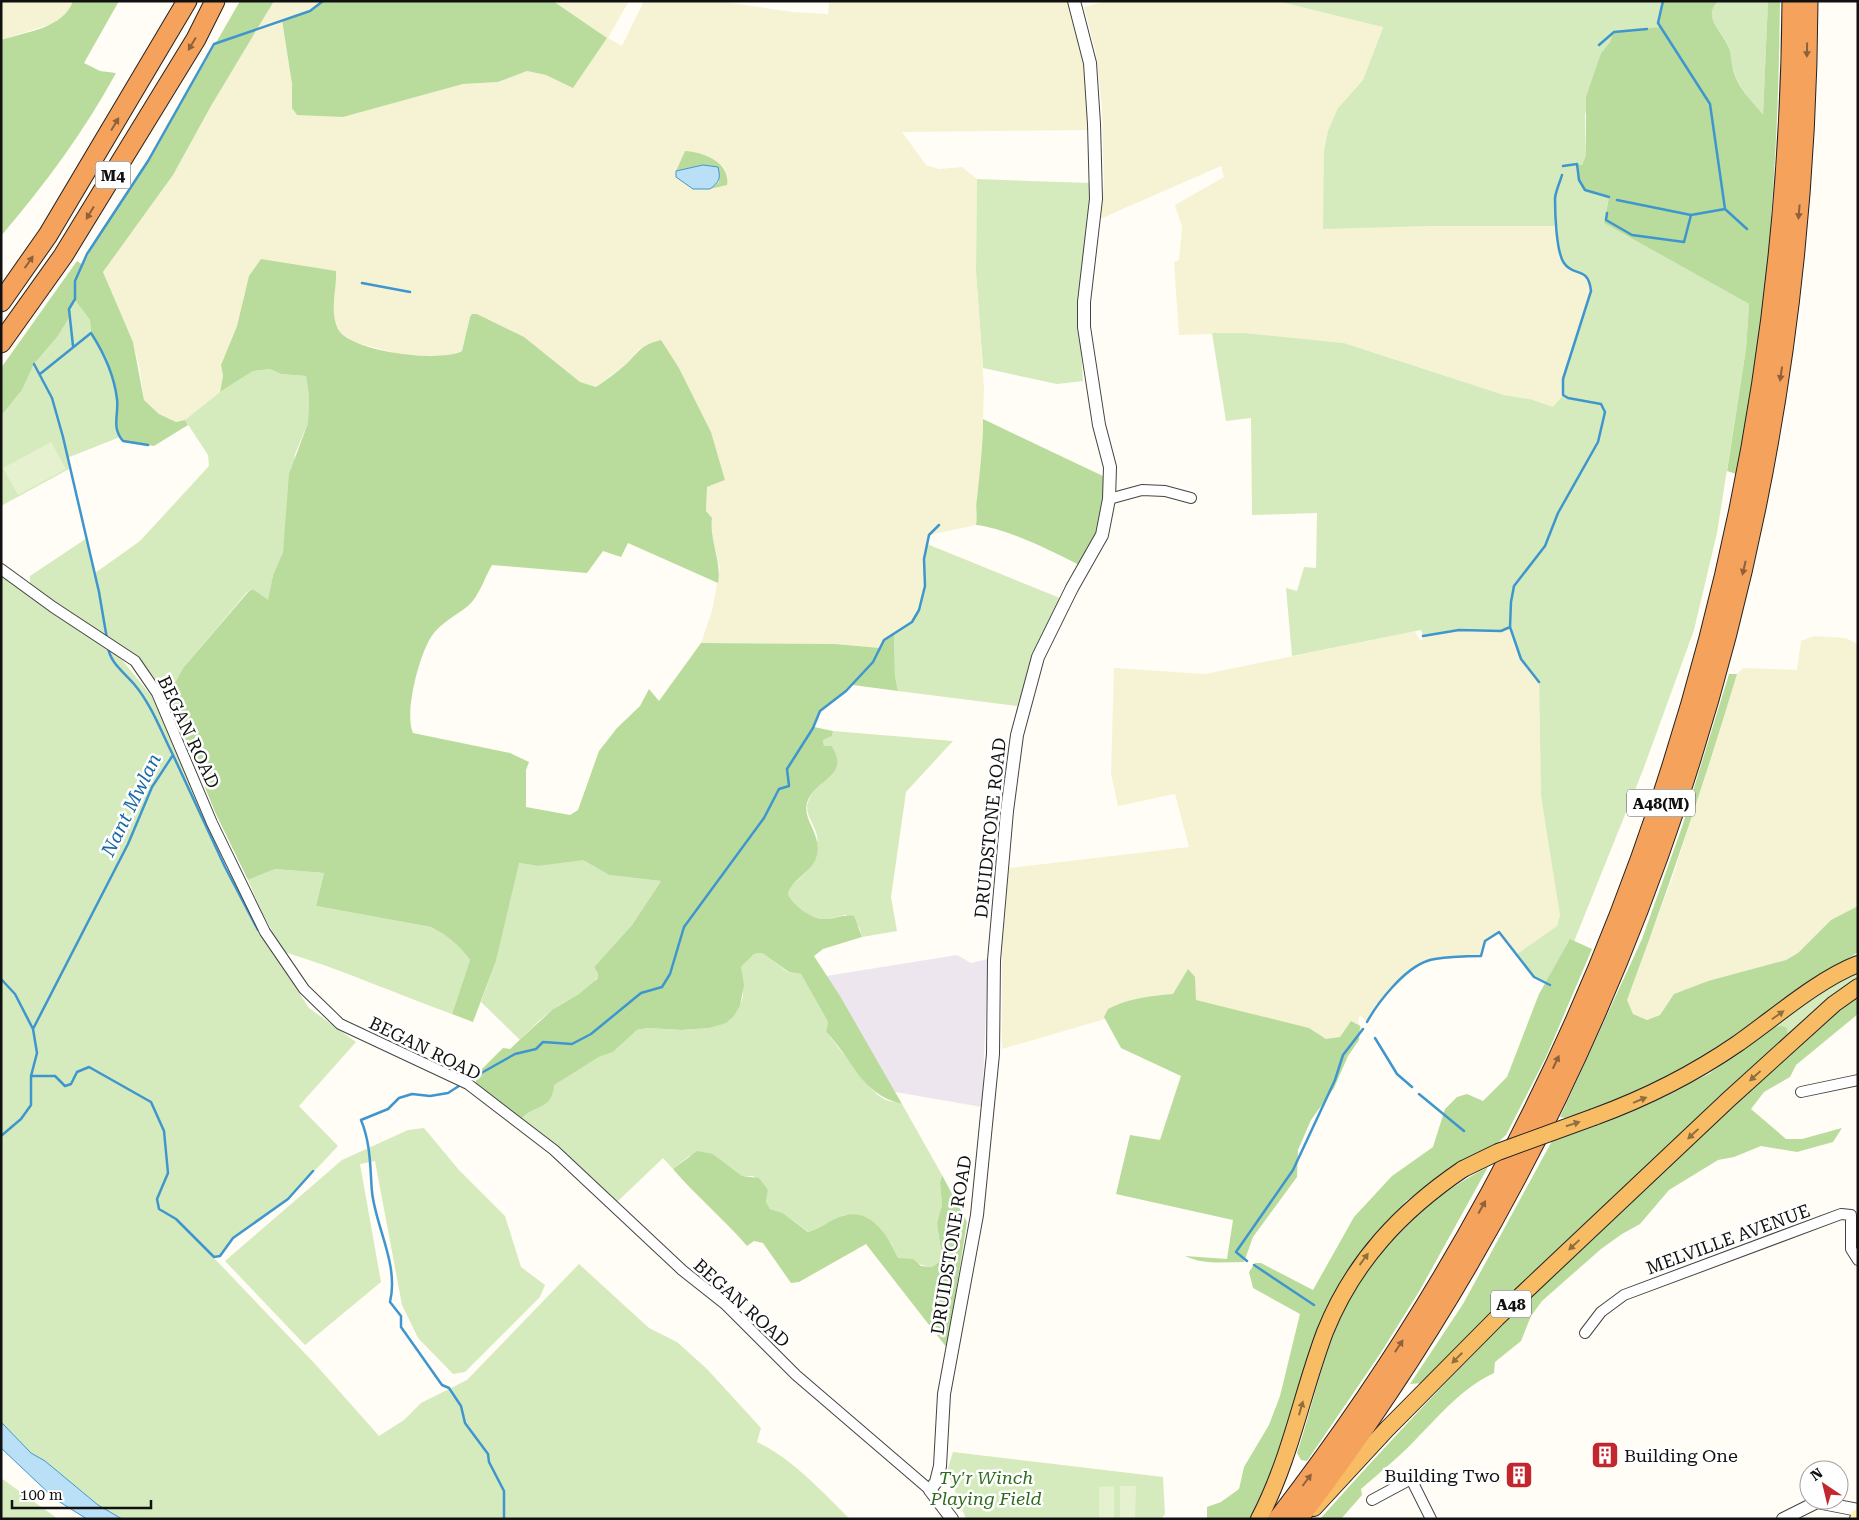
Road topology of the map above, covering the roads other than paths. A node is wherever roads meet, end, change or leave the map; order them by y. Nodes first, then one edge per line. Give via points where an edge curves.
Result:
1 (187, 1) edge
2 (215, 1) edge
3 (1074, 1) edge
4 (1792, 1) edge
5 (1808, 1) edge
6 (1, 302) edge
7 (1, 344) edge
8 (1191, 498) dead end
9 (1110, 500) junction
10 (1, 569) edge
11 (1858, 964) edge
12 (1858, 987) edge
13 (1858, 1080) edge
14 (1801, 1092) dead end
15 (1858, 1260) edge
16 (1585, 1333) dead end
17 (930, 1490) junction
18 (1372, 1500) dead end
19 (1858, 1510) edge
20 (952, 1519) edge
21 (1259, 1519) edge
22 (1278, 1519) edge
23 (1298, 1519) edge
24 (1304, 1519) edge
25 (1432, 1519) edge
26 (1783, 1519) edge

6 -> 1 highway, M4 via 48,235
2 -> 7 highway, M4 via 196,39 63,256
3 - 9 street, DRUIDSTONE ROAD via 1090,63 1094,124 1096,200 1084,327 1100,430 1110,466
22 -> 4 highway, A48(M) via 1405,1338 1504,1166 1552,1072 1598,969 1664,793 1722,594 1763,385 1787,175
5 -> 23 highway, A48(M) via 1800,210 1774,415 1737,596 1706,712 1671,823 1594,1019 1499,1212 1402,1372
8 - 9 street via 1142,490
9 - 17 street, DRUIDSTONE ROAD via 1102,535 1038,657 1017,735 1006,811 994,960 993,1054 977,1215 944,1394 940,1466
10 - 17 street, BEGAN ROAD via 53,608 135,661 157,693 212,823 266,932 304,988 340,1024 468,1084 554,1150 675,1264 725,1304 796,1375
21 -> 11 highway, bridge via 1288,1452 1325,1332 1350,1280 1375,1244 1405,1213 1463,1169 1498,1152 1645,1098 1687,1076 1825,982
12 -> 24 highway, A48 via 1834,1004 1728,1100 1497,1318
13 - 14 street
15 - 16 street, MELVILLE AVENUE via 1851,1249 1851,1215 1841,1214 1624,1295 1601,1312
17 - 20 street
18 - 25 street via 1411,1479
19 - 26 street via 1817,1502

